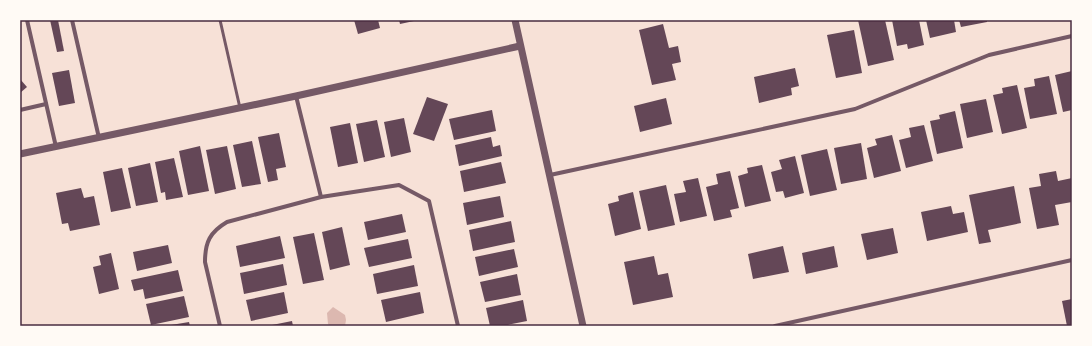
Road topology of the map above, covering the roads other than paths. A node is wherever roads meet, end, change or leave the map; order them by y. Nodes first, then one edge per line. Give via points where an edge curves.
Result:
1 (27, 20) edge
2 (72, 20) edge
3 (220, 20) edge
4 (515, 20) edge
5 (1072, 36) edge
6 (520, 46) junction
7 (296, 96) junction
8 (46, 104) junction
9 (240, 108) junction
10 (20, 110) edge
11 (99, 138) junction
12 (56, 147) junction
13 (20, 154) edge
14 (550, 175) junction
15 (321, 197) junction
16 (1072, 260) edge
17 (220, 326) edge
18 (458, 326) edge
19 (583, 326) edge
20 (775, 326) edge

1 - 8 street
2 - 11 street
3 - 9 lane
4 - 6 street
5 - 14 street via 989,54 855,109
6 - 7 street
6 - 14 street
7 - 9 street
7 - 15 street
8 - 10 street
8 - 12 street
9 - 11 street
11 - 12 street
12 - 13 street
14 - 19 street
15 - 17 street via 227,222 214,232 206,245 205,262
15 - 18 street via 399,185 430,201
16 - 20 street

